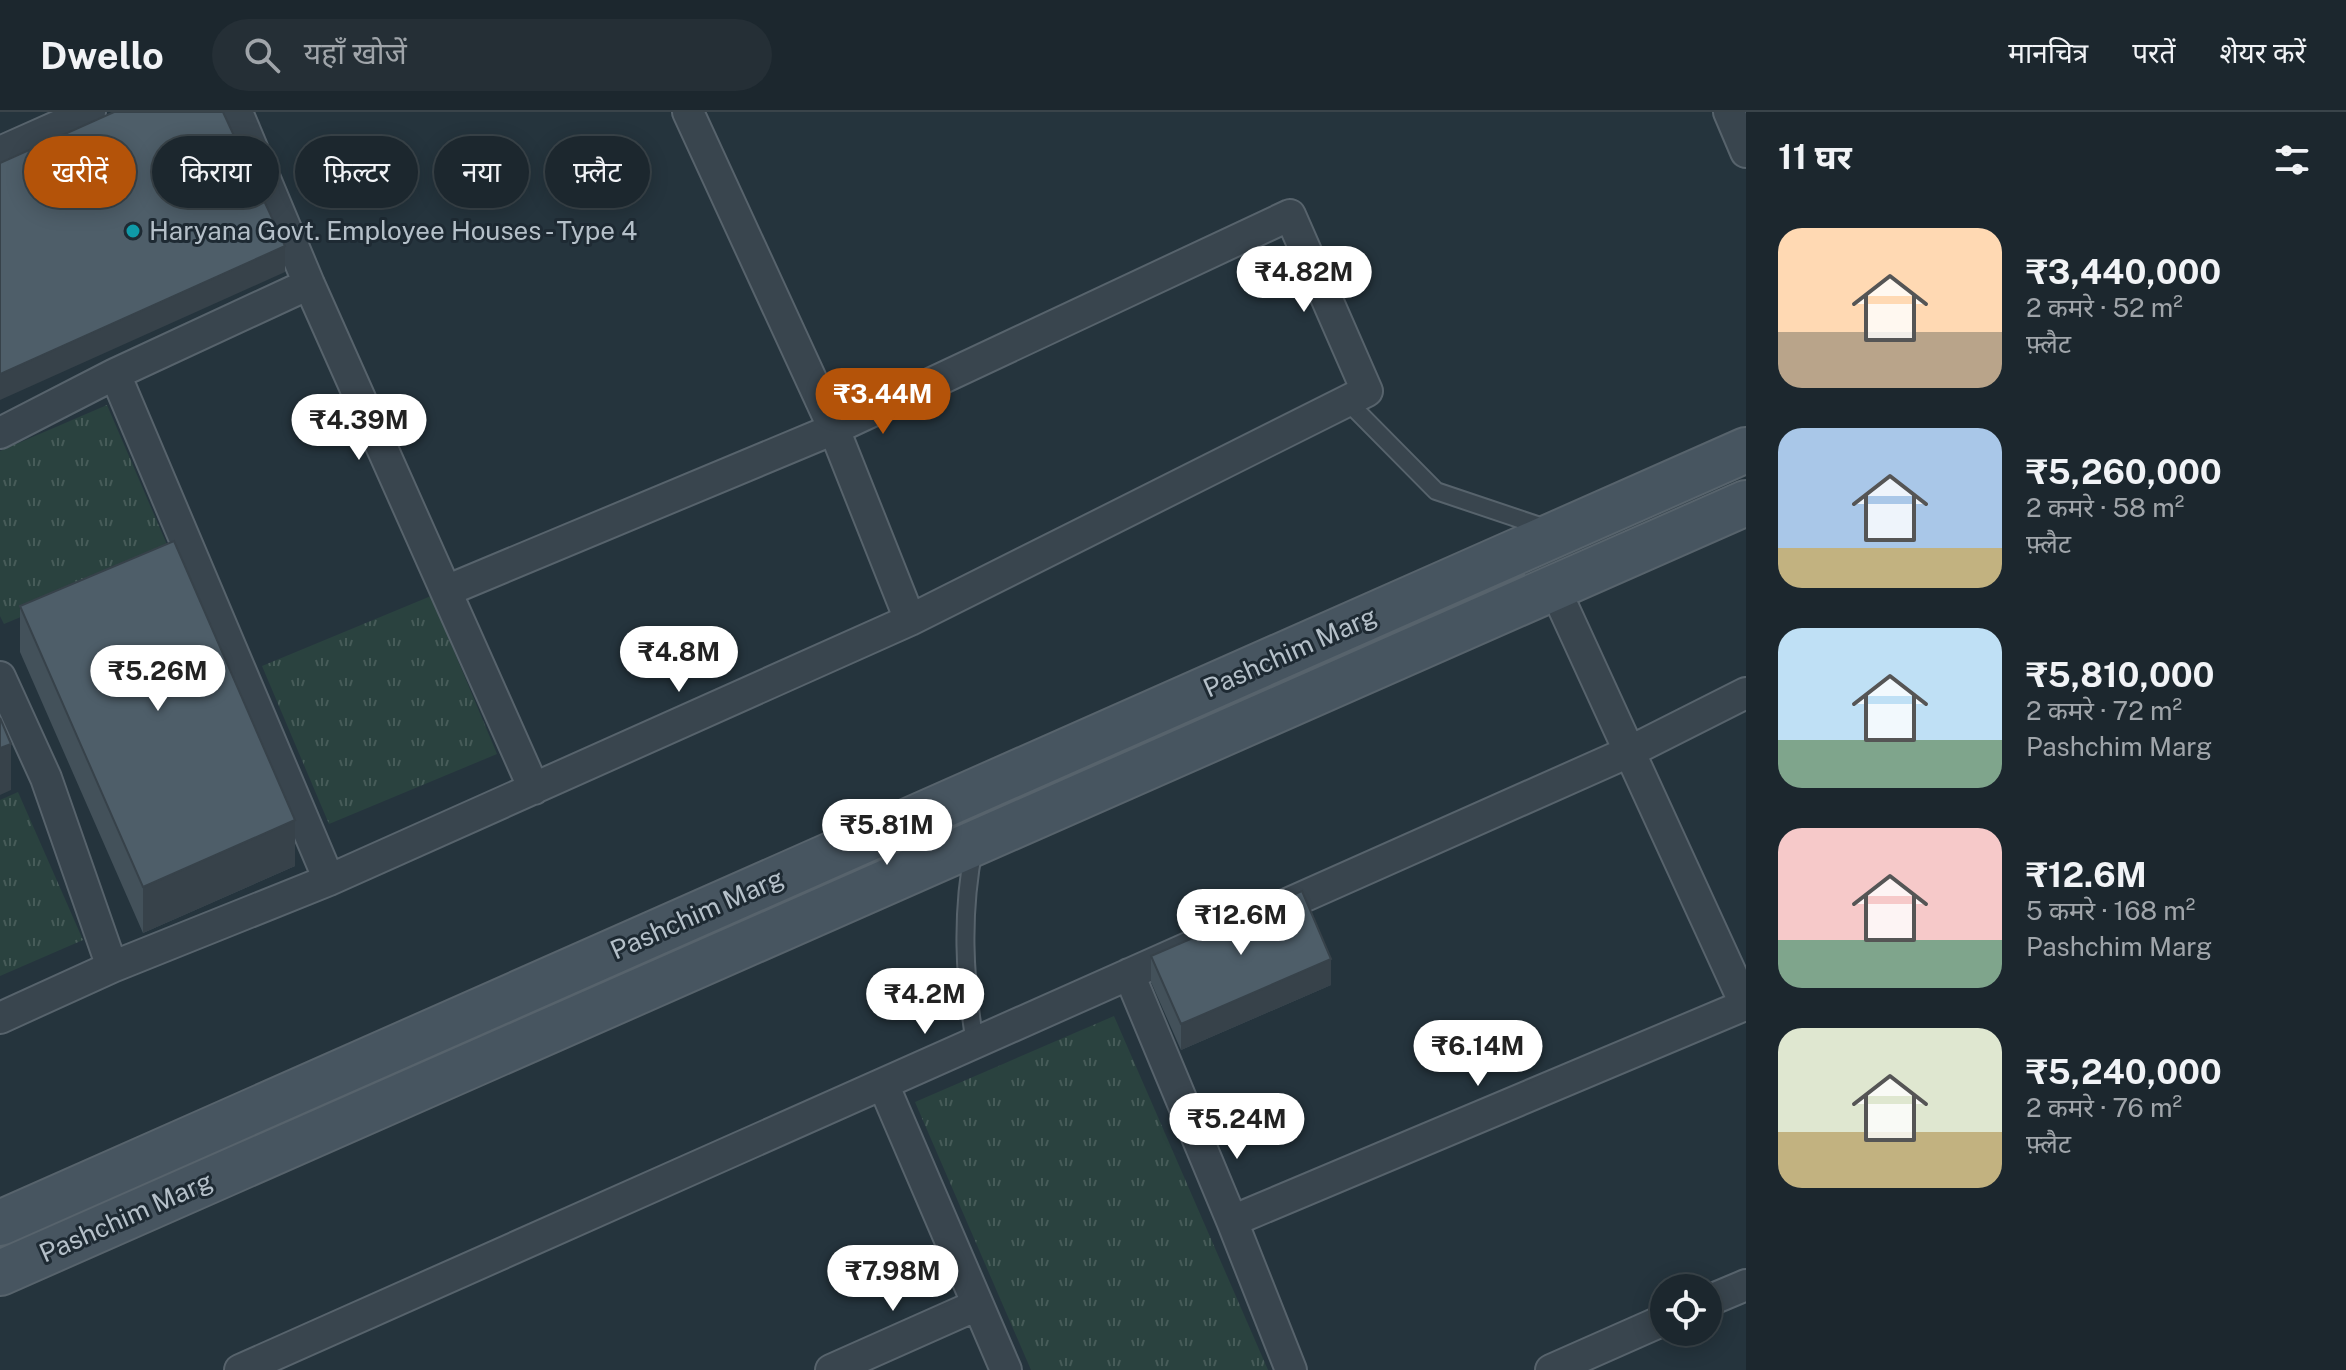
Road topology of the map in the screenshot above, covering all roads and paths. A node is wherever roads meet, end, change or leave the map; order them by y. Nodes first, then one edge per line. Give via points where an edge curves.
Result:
1 (90, 112) edge
2 (237, 112) edge
3 (688, 112) edge
4 (1729, 112) edge
5 (0, 152) edge
6 (1746, 152) edge
7 (309, 284) junction
8 (115, 374) junction
9 (1346, 400) junction
10 (834, 429) junction
11 (0, 433) edge
12 (1746, 450) edge
13 (1746, 503) edge
14 (1559, 533) junction
15 (446, 591) junction
16 (1564, 609) dead end
17 (910, 620) junction
18 (0, 677) edge
19 (1746, 693) edge
20 (1631, 751) junction
21 (534, 789) junction
22 (975, 843) junction
23 (329, 880) junction
24 (1244, 923) edge
25 (1215, 936) edge
26 (112, 967) junction
27 (1129, 974) junction
28 (1746, 1006) edge
29 (0, 1018) edge
30 (975, 1043) junction
31 (883, 1084) junction
32 (1232, 1221) junction
33 (0, 1223) edge
34 (0, 1273) edge
35 (1746, 1285) edge
36 (1722, 1295) edge
37 (977, 1305) junction
38 (1650, 1329) edge
39 (303, 1357) edge
40 (1600, 1360) edge
41 (240, 1370) edge
42 (831, 1370) edge
43 (1006, 1370) edge
44 (1291, 1370) edge
45 (1551, 1370) edge

1 - 5 street
2 - 7 street
3 - 10 street
4 - 6 street
7 - 8 street
7 - 15 street
8 - 11 street
8 - 23 street
9 - 10 street via 1367,391 1290,215
9 - 14 lane via 1436,491
9 - 17 street
10 - 15 street
10 - 17 street
12 - 14 main road, Pashchim Marg
13 - 22 main road, Pashchim Marg
14 - 33 main road, Pashchim Marg
15 - 21 street
16 - 20 street
17 - 21 street
18 - 26 street via 46,778
19 - 20 street
20 - 24 street
20 - 28 street
21 - 23 street
22 - 30 lane via 967,885 965,984
22 - 34 main road, Pashchim Marg
23 - 26 street
25 - 27 street
26 - 29 street
27 - 30 street
27 - 32 street
28 - 32 street
30 - 31 street
31 - 37 street
31 - 39 street
32 - 44 street
35 - 36 street
37 - 42 street
37 - 43 street
38 - 40 street
39 - 41 street
40 - 45 street

